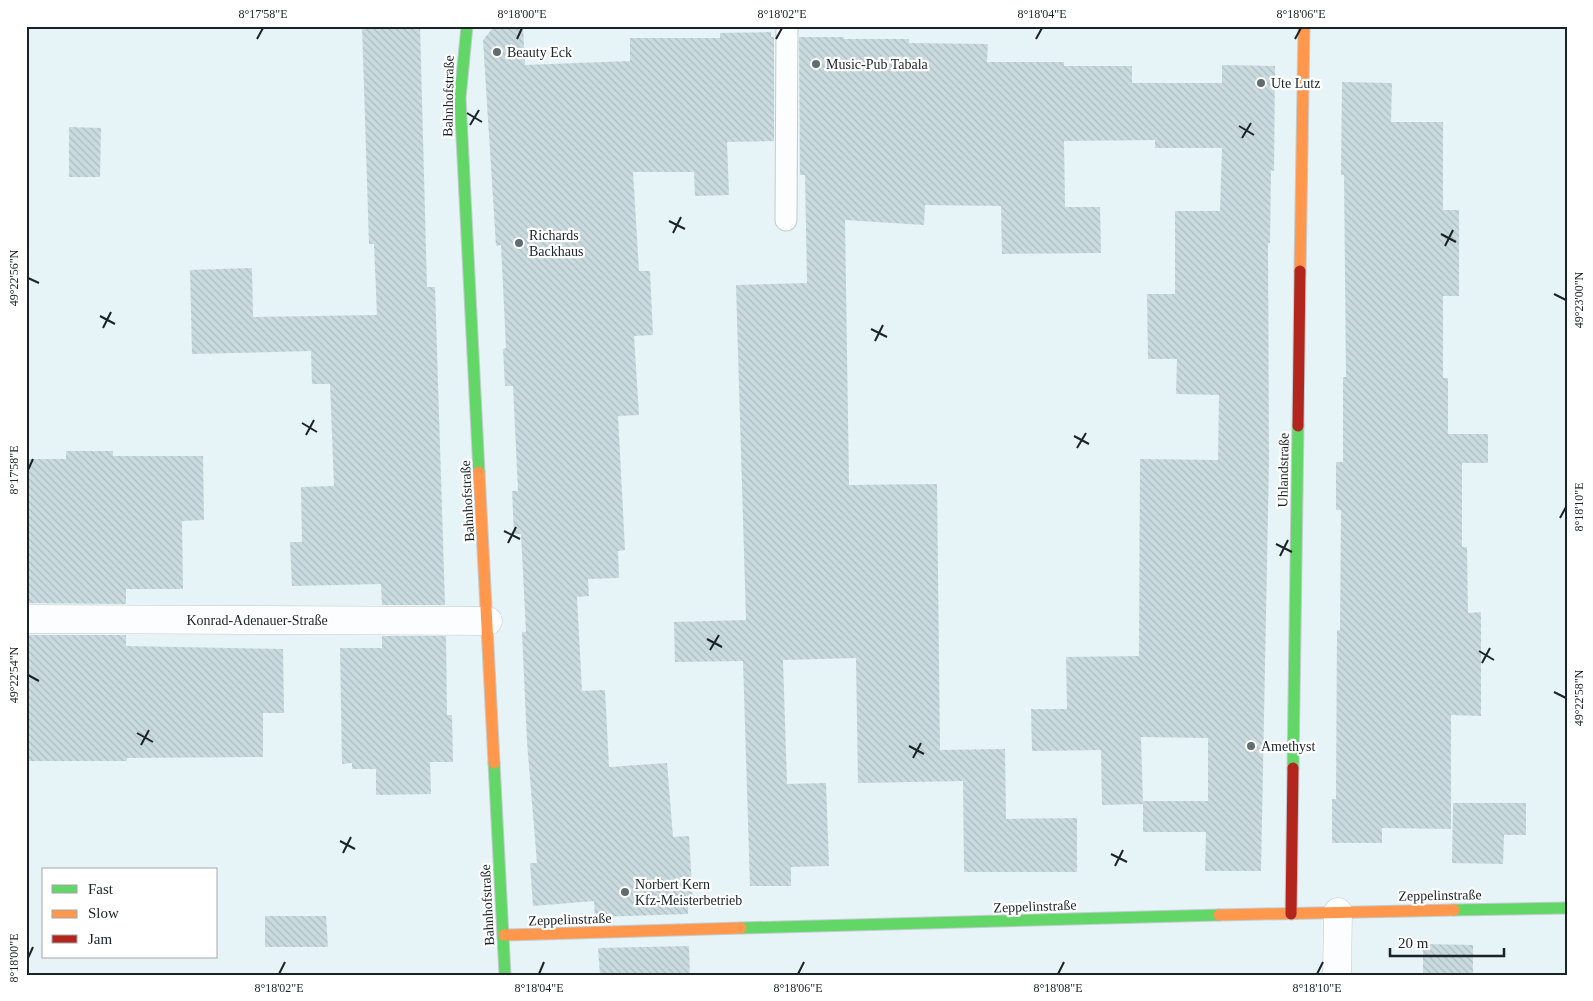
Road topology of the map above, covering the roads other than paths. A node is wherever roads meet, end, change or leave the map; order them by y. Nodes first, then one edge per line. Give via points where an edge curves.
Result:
1 (467, 26) edge
2 (787, 26) edge
3 (1304, 26) edge
4 (786, 220) dead end
5 (26, 619) edge
6 (488, 622) junction
7 (1567, 908) edge
8 (1338, 912) junction
9 (1291, 914) junction
10 (504, 935) junction
11 (505, 975) edge
12 (1337, 975) edge

1 - 6 street, Bahnhofstraße via 460,98
2 - 4 lane
3 - 9 street, Uhlandstraße
5 - 6 street, Konrad-Adenauer-Straße
6 - 10 street, Bahnhofstraße
7 - 8 street, Zeppelinstraße
8 - 9 street, Zeppelinstraße
8 - 12 street
9 - 10 street, Zeppelinstraße
10 - 11 street, Bahnhofstraße

